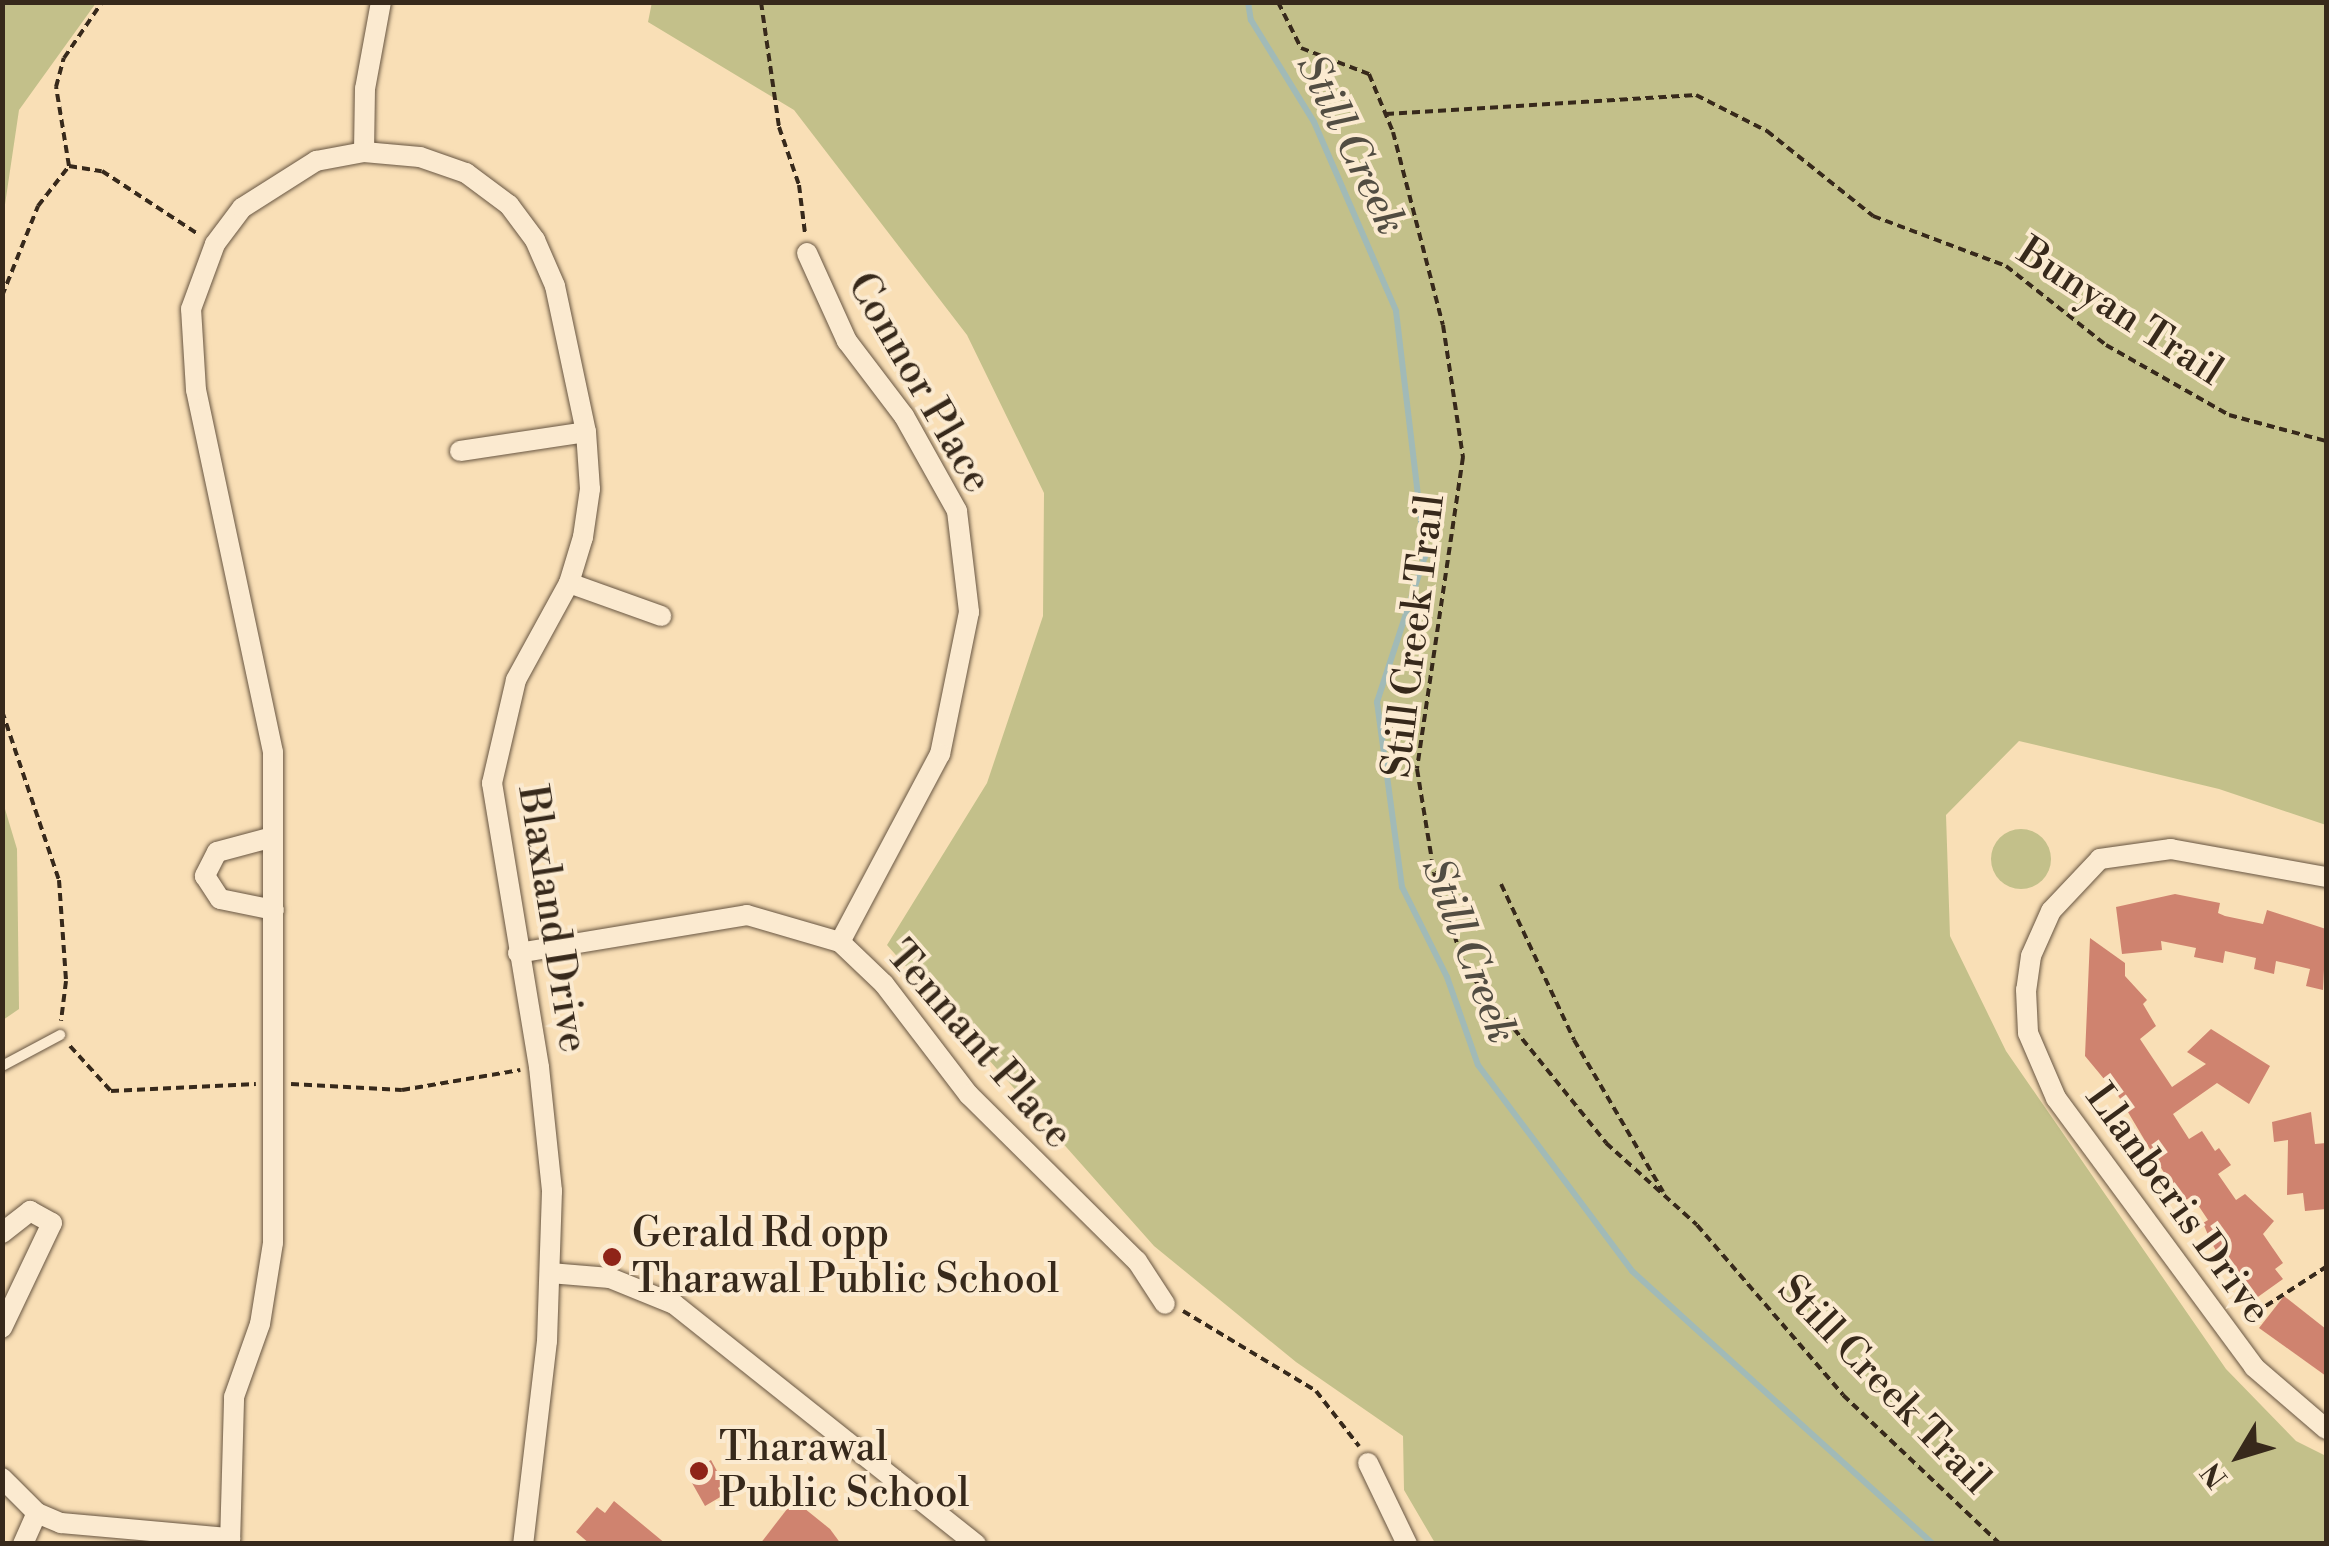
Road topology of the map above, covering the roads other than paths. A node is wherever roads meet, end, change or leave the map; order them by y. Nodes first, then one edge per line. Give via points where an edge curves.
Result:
1 (381, 2) edge
2 (364, 152) junction
3 (807, 253) road end
4 (586, 432) junction
5 (460, 451) dead end
6 (569, 584) junction
7 (662, 616) dead end
8 (273, 838) junction
9 (2326, 878) edge
10 (274, 910) junction
11 (840, 942) junction
12 (518, 953) junction
13 (60, 1035) road end
14 (2, 1066) edge
15 (2, 1233) edge
16 (550, 1273) junction
17 (1165, 1304) road end
18 (2, 1328) edge
19 (2326, 1430) edge
20 (1368, 1463) road end
21 (2, 1478) edge
22 (38, 1513) junction
23 (230, 1541) edge
24 (23, 1544) edge
25 (523, 1544) edge
26 (976, 1544) edge
27 (1407, 1544) edge

1 - 2 street via 365,90
2 - 4 street, Blaxland Drive via 420,157 466,173 509,206 535,240 555,286
2 - 8 street, Blaxland Drive via 316,160 242,208 198,278 190,350 273,752
3 - 11 street, Connor Place via 847,341 904,416 957,511 969,612 940,754
4 - 5 street
4 - 6 street, Blaxland Drive via 590,489
6 - 7 street
6 - 12 street, Blaxland Drive via 516,680 492,783
8 - 10 street, Blaxland Drive
8 - 10 street via 217,852 205,876 220,898
9 - 19 street, Llanberis Drive via 2171,849 2100,859 2051,911 2030,956 2026,990 2028,1032 2056,1098 2228,1330 2288,1401
10 - 23 street, Blaxland Drive via 270,1282 234,1398
11 - 12 street, Tennant Place via 747,915
11 - 17 street, Tennant Place via 884,984 980,1108 1137,1261
12 - 16 street, Blaxland Drive via 552,1191
13 - 14 lane
15 - 18 street via 30,1211 52,1223
16 - 25 street, Blaxland Drive
16 - 26 street via 610,1278 674,1304
20 - 27 street
21 - 22 street
22 - 23 street via 62,1523
22 - 24 street

